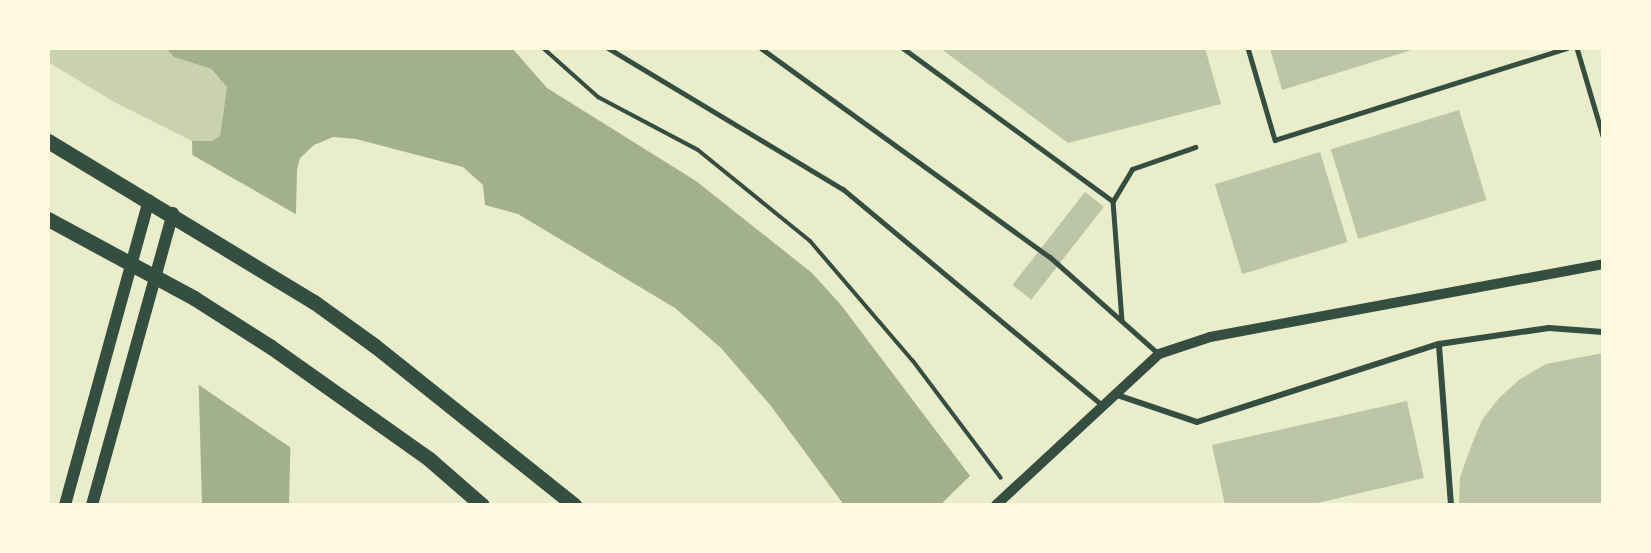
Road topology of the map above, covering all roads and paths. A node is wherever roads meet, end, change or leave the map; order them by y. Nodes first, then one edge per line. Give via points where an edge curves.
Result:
1 (543, 48) edge
2 (608, 48) edge
3 (761, 48) edge
4 (903, 48) edge
5 (1248, 48) edge
6 (1567, 48) edge
7 (1577, 48) edge
8 (1603, 135) edge
9 (48, 141) edge
10 (1195, 147) dead end
11 (149, 200) junction
12 (1113, 201) junction
13 (173, 213) junction
14 (48, 219) edge
15 (132, 264) junction
16 (1603, 264) edge
17 (155, 276) junction
18 (1122, 321) junction
19 (1603, 332) edge
20 (1439, 344) junction
21 (1159, 354) junction
22 (1117, 395) junction
23 (1104, 407) junction
24 (1008, 487) dead end
25 (65, 505) edge
26 (92, 505) edge
27 (482, 505) edge
28 (574, 505) edge
29 (996, 505) edge
30 (1450, 505) edge

1 - 24 path via 598,97 698,150 810,241 913,361
2 - 23 lane via 843,189
3 - 18 lane via 1050,258
4 - 12 lane
5 - 6 lane via 1275,140
7 - 8 lane
9 - 11 main road
10 - 12 lane via 1132,170
11 - 13 main road
11 - 15 main road
12 - 18 lane
13 - 17 main road
13 - 28 main road via 375,346
14 - 15 main road
15 - 17 main road
15 - 25 main road
16 - 21 street via 1210,337
17 - 26 main road
17 - 27 main road via 194,298 429,459
18 - 21 lane
19 - 20 street via 1549,328
20 - 22 street via 1197,422
20 - 30 street
21 - 22 street
22 - 23 street
23 - 29 street

